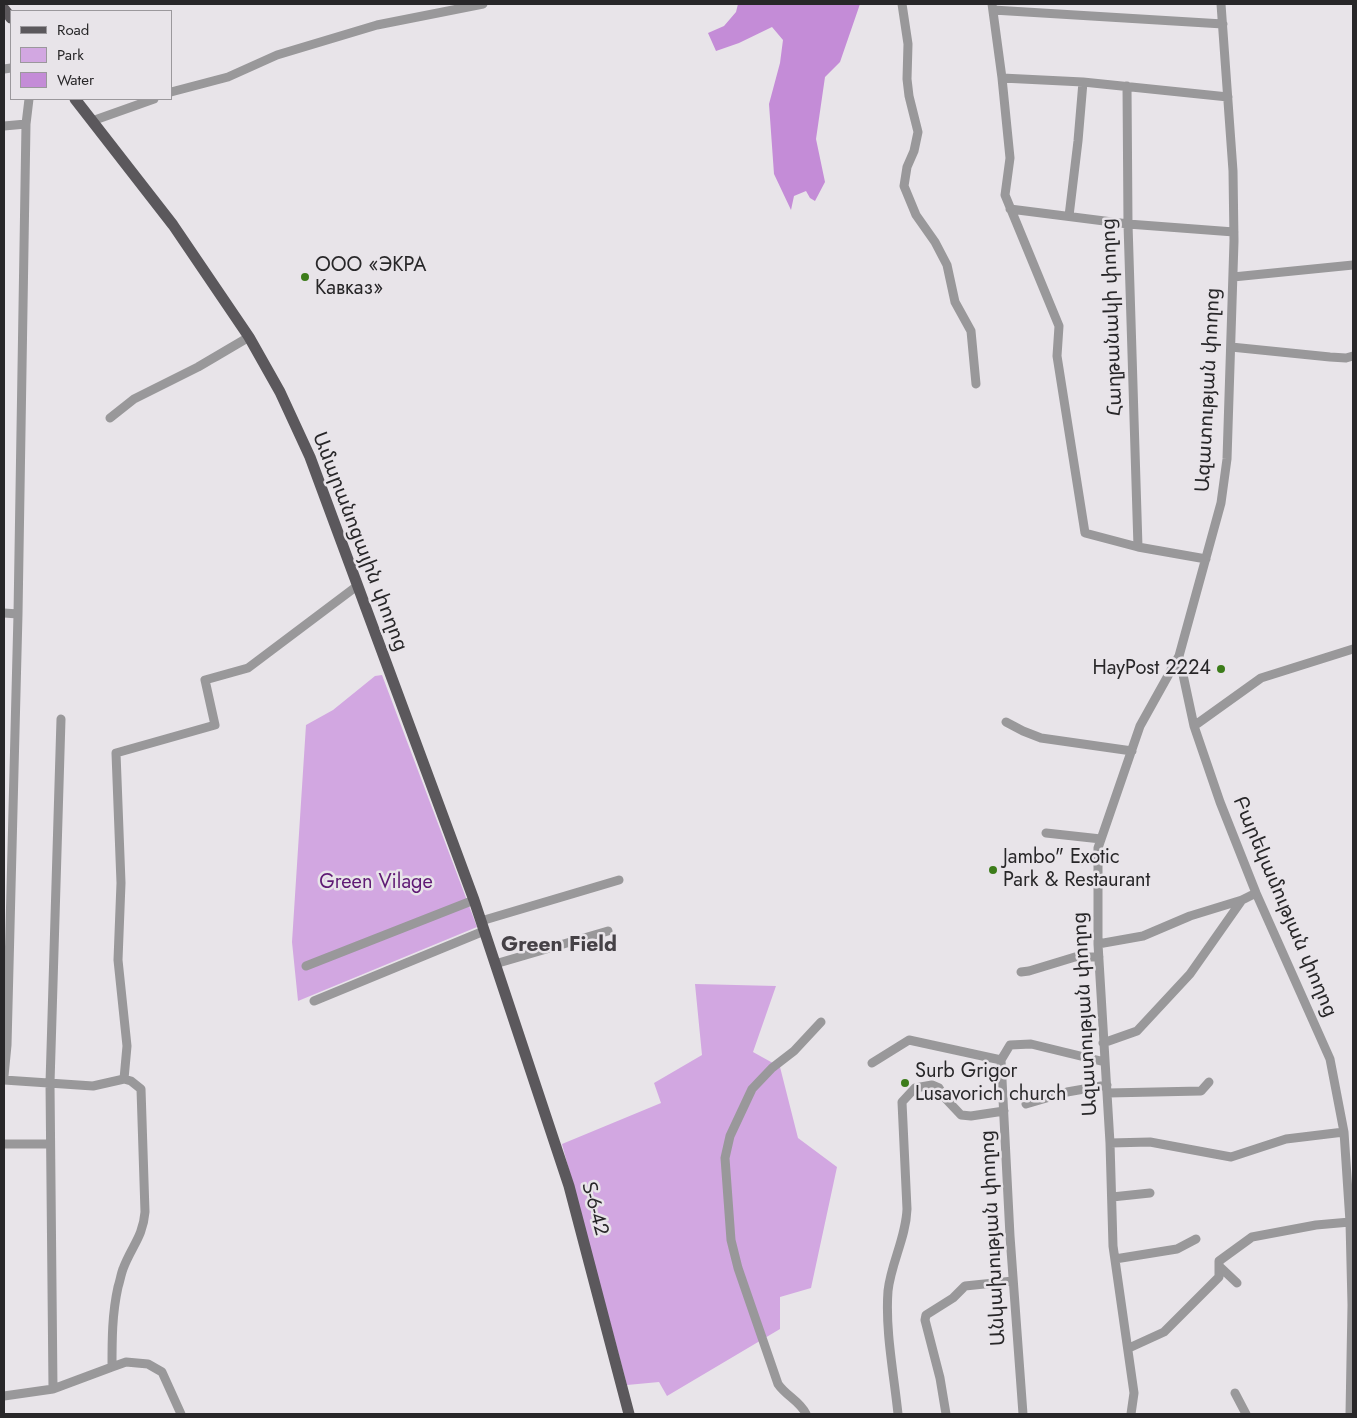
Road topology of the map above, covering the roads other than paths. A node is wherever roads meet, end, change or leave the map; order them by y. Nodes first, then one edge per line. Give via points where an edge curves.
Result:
1 (483, 4) edge
2 (902, 4) edge
3 (1221, 4) edge
4 (992, 7) edge
5 (1223, 24) junction
6 (1002, 78) junction
7 (1083, 82) junction
8 (1127, 86) junction
9 (172, 92) edge
10 (1228, 98) junction
11 (29, 100) edge
12 (75, 100) edge
13 (151, 100) edge
14 (92, 121) junction
15 (26, 124) junction
16 (4, 126) edge
17 (1010, 208) junction
18 (1070, 216) junction
19 (1128, 224) junction
20 (1234, 232) junction
21 (1353, 265) edge
22 (1233, 277) junction
23 (249, 338) junction
24 (1231, 347) junction
25 (1353, 356) edge
26 (976, 384) dead end
27 (110, 418) dead end
28 (1138, 547) junction
29 (1206, 559) junction
30 (357, 586) junction
31 (4, 614) edge
32 (18, 614) junction
33 (1353, 649) edge
34 (1179, 656) junction
35 (61, 720) dead end
36 (1006, 722) dead end
37 (1194, 726) junction
38 (1132, 751) junction
39 (1046, 833) dead end
40 (1101, 839) junction
41 (619, 880) dead end
42 (1256, 893) junction
43 (474, 900) junction
44 (1242, 900) junction
45 (482, 926) junction
46 (608, 931) dead end
47 (1098, 944) junction
48 (1099, 957) junction
49 (495, 964) junction
50 (306, 966) dead end
51 (1021, 972) dead end
52 (314, 1001) dead end
53 (513, 1017) joint
54 (821, 1022) dead end
55 (1104, 1042) junction
56 (1001, 1060) junction
57 (1105, 1062) junction
58 (872, 1063) dead end
59 (4, 1076) edge
60 (124, 1079) junction
61 (4, 1080) edge
62 (1208, 1082) dead end
63 (50, 1083) junction
64 (1107, 1089) junction
65 (1026, 1104) dead end
66 (1004, 1111) junction
67 (1344, 1132) junction
68 (1110, 1143) junction
69 (4, 1144) edge
70 (50, 1144) junction
71 (1150, 1192) dead end
72 (1112, 1197) junction
73 (1350, 1222) junction
74 (1196, 1239) dead end
75 (1115, 1259) junction
76 (1219, 1266) junction
77 (1013, 1281) junction
78 (1237, 1282) dead end
79 (1128, 1348) junction
80 (112, 1367) junction
81 (53, 1390) junction
82 (1235, 1393) dead end
83 (4, 1396) edge
84 (181, 1414) edge
85 (628, 1414) edge
86 (806, 1414) edge
87 (898, 1414) edge
88 (946, 1414) edge
89 (1023, 1414) edge
90 (1131, 1414) edge
91 (1246, 1414) edge
92 (1350, 1414) edge

1 - 9 street via 377,24 277,55 228,77
2 - 26 street via 908,44 909,96 918,132 904,186 916,215 947,265 955,302 971,331
3 - 5 street, Ազատության փողոց
4 - 5 street
4 - 6 street
5 - 10 street, Ազատության փողոց
6 - 7 street
6 - 17 street via 1010,158 1005,195
7 - 8 street
7 - 18 street
8 - 10 street
8 - 19 street, Հաղթանակի փողոց
10 - 20 street, Ազատության փողոց
11 - 15 street
12 - 14 main road, Տ-6-42
13 - 14 street
14 - 23 main road, Ամարանոցային փողոց / Տ-6-42 via 173,225
15 - 16 street
15 - 32 street
17 - 18 street
17 - 28 street via 1059,326 1057,356 1084,533
18 - 19 street
19 - 20 street
19 - 28 street, Հաղթանակի փողոց
20 - 22 street, Ազատության փողոց
21 - 22 street
22 - 24 street, Ազատության փողոց
23 - 27 street via 134,400
23 - 30 main road, Ամարանոցային փողոց / Տ-6-42 via 280,392 310,457
24 - 25 street via 1330,357
24 - 29 street, Ազատության փողոց via 1222,503
28 - 29 street
29 - 34 street, Ազատության փողոց
30 - 43 main road, Ամարանոցային փողոց / Տ-6-42
30 - 60 street via 248,668 205,680 215,725 116,753 121,883 118,960 127,1046
31 - 32 street
32 - 59 street
33 - 37 street via 1261,678
34 - 37 street, Բարեկամության փողոց
34 - 38 street, Ազատության փողոց via 1140,726
35 - 63 street
36 - 38 street via 1041,738
37 - 42 street, Բարեկամության փողոց
38 - 40 street, Ազատության փողոց
39 - 40 street
40 - 47 street, Ազատության փողոց via 1098,848
41 - 45 street
42 - 44 street
42 - 67 street, Բարեկամության փողոց via 1330,1059
43 - 45 main road, Ամարանոցային փողոց / Տ-6-42
43 - 50 street
44 - 47 street via 1190,916 1144,936
44 - 55 street via 1190,974 1137,1031
45 - 49 main road, Ամարանոցային փողոց / Տ-6-42
45 - 52 street
46 - 49 street
47 - 48 street, Ազատության փողոց
48 - 51 street via 1075,957
48 - 55 street, Ազատության փողոց
49 - 53 main road, Ամարանոցային փողոց / Տ-6-42
53 - 85 main road, Տ-6-42 / Տ-6-42 via 569,1186
54 - 86 street via 752,1089 730,1136 725,1158 731,1240 738,1268 778,1384
55 - 57 street, Ազատության փողոց
56 - 57 street via 1010,1045 1031,1044
56 - 58 street via 909,1040
56 - 66 street, Անկախության փողոց
57 - 64 street, Ազատության փողոց
60 - 63 street via 93,1086
60 - 80 street via 141,1089 145,1212 144,1225 123,1269 115,1302
61 - 63 street
62 - 64 street via 1201,1091
63 - 70 street
64 - 65 street via 1067,1092
64 - 68 street, Ազատության փողոց
66 - 77 street, Անկախության փողոց
66 - 87 street via 961,1115 939,1088 932,1085 914,1088 902,1102 907,1220 888,1293 889,1337
67 - 68 street via 1286,1139 1231,1157 1150,1142
67 - 73 street, Բարեկամության փողոց
68 - 72 street, Ազատության փողոց
69 - 70 street
70 - 81 street
71 - 72 street
72 - 75 street, Ազատության փողոց
73 - 76 street via 1252,1236 1219,1261
73 - 92 street, Բարեկամության փողոց
74 - 75 street via 1177,1249
75 - 79 street, Ազատության փողոց
76 - 78 street
76 - 79 street via 1219,1277 1164,1332
77 - 88 street via 965,1286 954,1298 926,1315
77 - 89 street, Անկախության փողոց
79 - 90 street, Ազատության փողոց via 1134,1393
80 - 81 street
80 - 84 street via 126,1362 148,1364 162,1372
81 - 83 street
82 - 91 street

